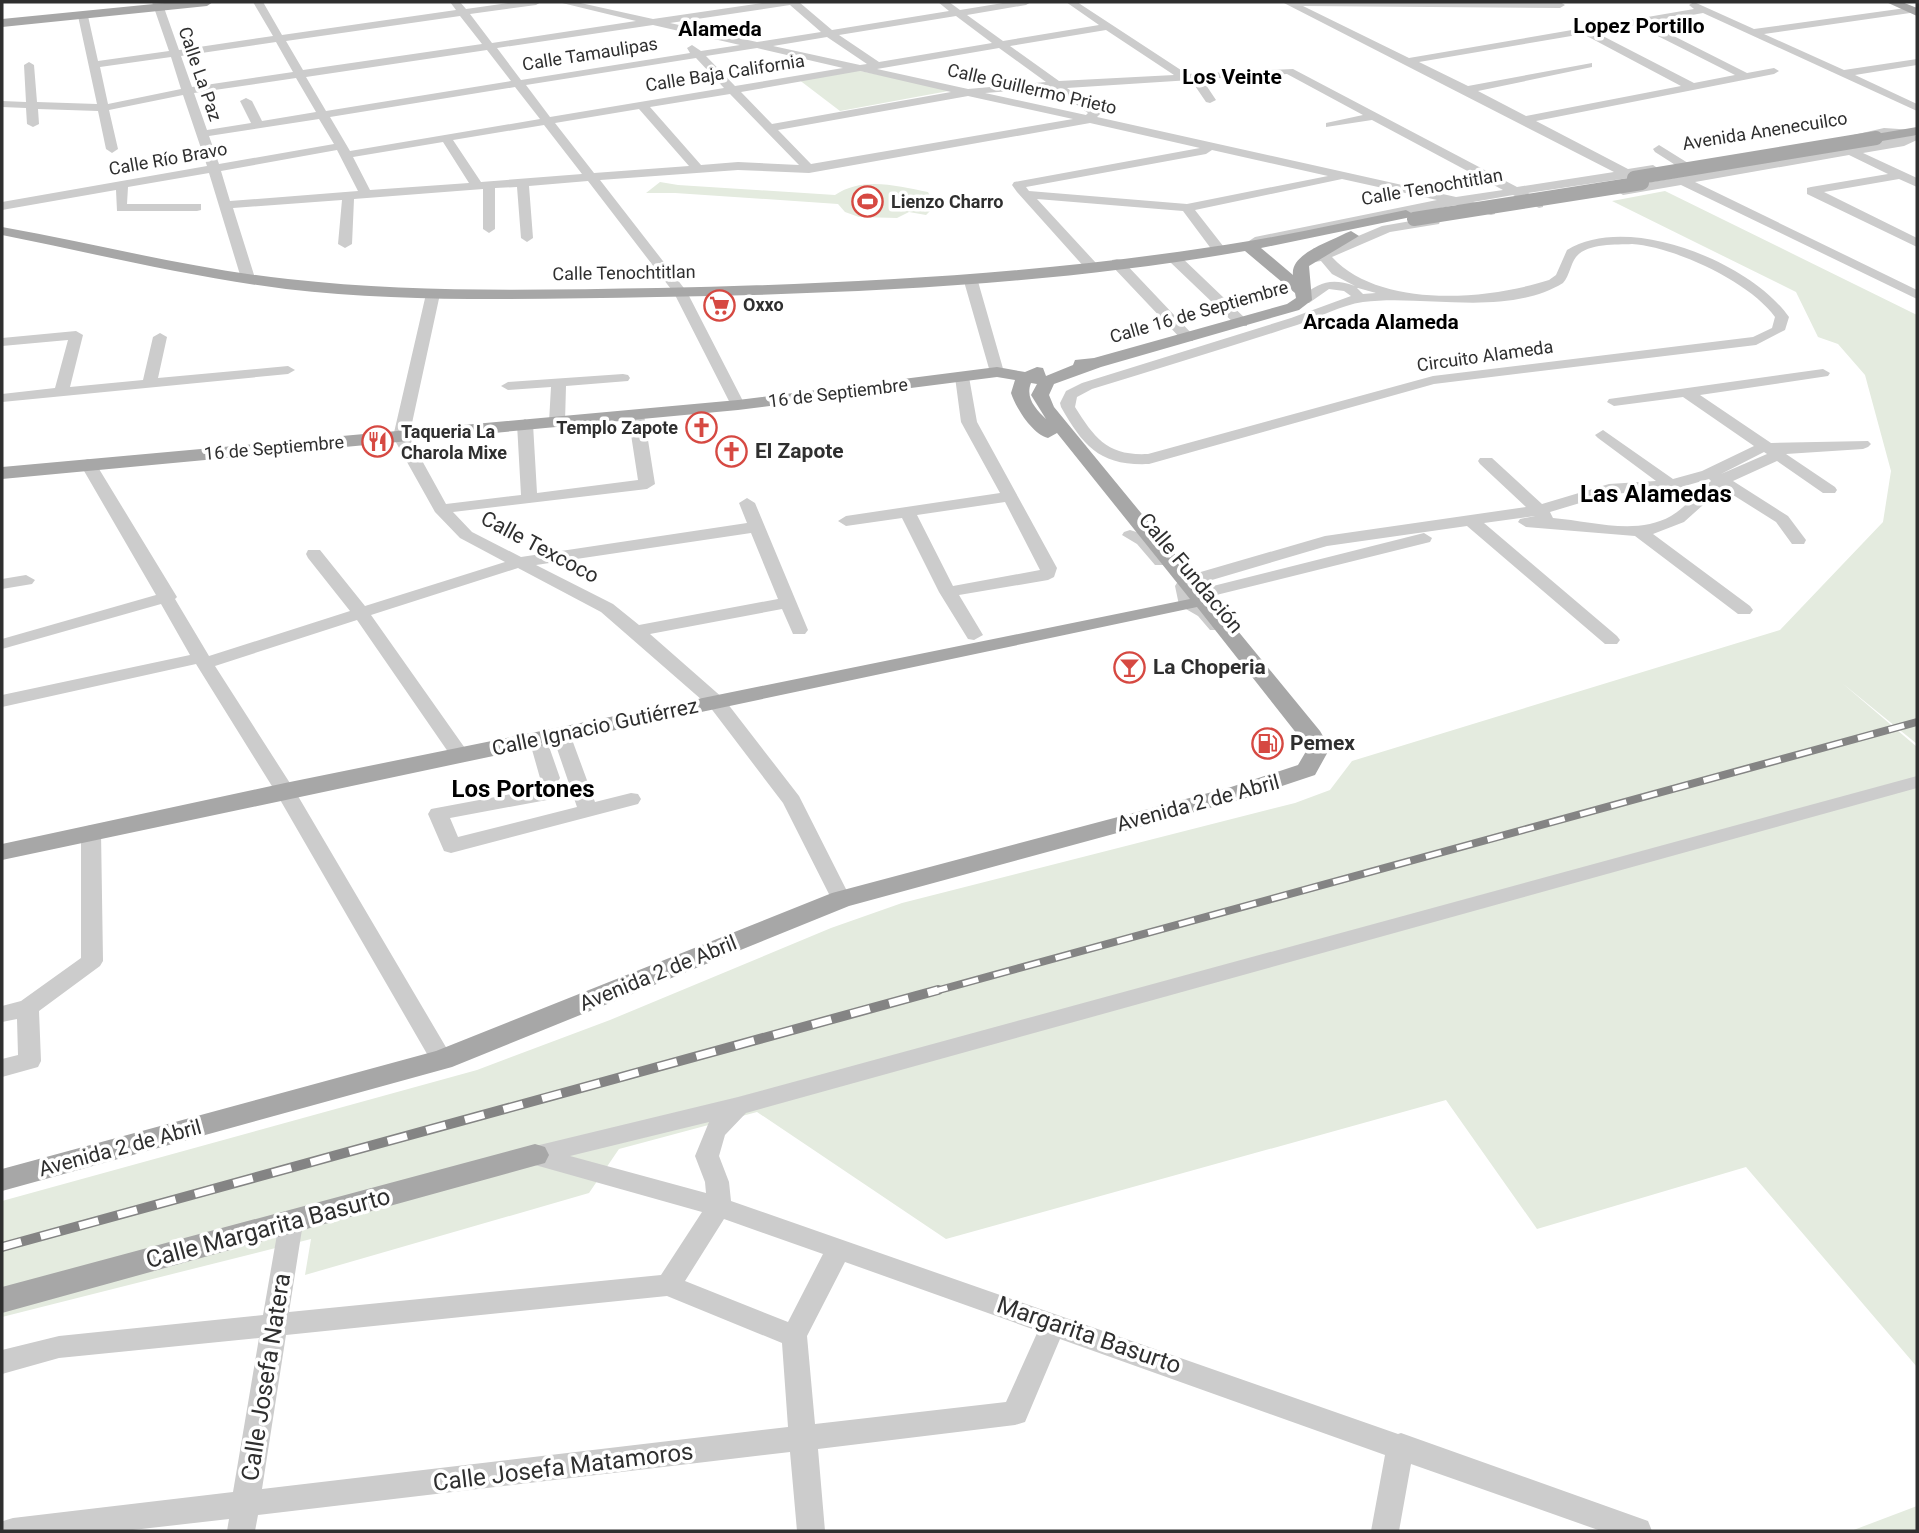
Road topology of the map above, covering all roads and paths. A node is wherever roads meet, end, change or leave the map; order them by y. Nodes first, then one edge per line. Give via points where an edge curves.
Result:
1 (207, 2) edge
2 (258, 2) edge
3 (536, 2) edge
4 (564, 2) edge
5 (597, 2) edge
6 (791, 2) edge
7 (943, 2) edge
8 (1026, 2) edge
9 (1071, 2) edge
10 (1289, 2) edge
11 (1687, 2) edge
12 (1892, 2) edge
13 (1529, 3) edge
14 (158, 4) edge
15 (1560, 5) dead end
16 (458, 7) edge
17 (1916, 7) edge
18 (1704, 10) junction
19 (957, 12) junction
20 (83, 16) junction
21 (648, 21) junction
22 (1637, 21) junction
23 (2, 23) edge
24 (670, 24) junction
25 (1110, 26) junction
26 (1585, 31) junction
27 (1752, 32) junction
28 (830, 34) junction
29 (278, 39) junction
30 (772, 43) junction
31 (1003, 45) junction
32 (487, 46) junction
33 (753, 46) junction
34 (174, 54) junction
35 (698, 54) junction
36 (1409, 61) junction
37 (1917, 62) edge
38 (29, 65) dead end
39 (94, 65) junction
40 (876, 65) junction
41 (1588, 65) dead end
42 (856, 69) junction
43 (1774, 71) dead end
44 (299, 74) junction
45 (1842, 74) junction
46 (1189, 76) junction
47 (1745, 76) junction
48 (516, 83) junction
49 (1055, 83) junction
50 (1692, 87) junction
51 (986, 89) junction
52 (733, 90) junction
53 (1467, 90) junction
54 (186, 91) junction
55 (965, 92) junction
56 (1210, 100) dead end
57 (246, 101) dead end
58 (2, 104) edge
59 (33, 105) junction
60 (642, 105) junction
61 (103, 108) junction
62 (1917, 108) edge
63 (323, 114) junction
64 (1373, 116) junction
65 (1091, 117) junction
66 (545, 120) junction
67 (1524, 120) junction
68 (33, 124) dead end
69 (258, 125) junction
70 (1330, 125) dead end
71 (771, 128) junction
72 (1915, 133) edge
73 (202, 134) junction
74 (445, 138) junction
75 (1879, 140) joint
76 (1236, 144) junction
77 (1216, 148) junction
78 (112, 149) dead end
79 (1659, 149) dead end
80 (344, 150) junction
81 (1852, 152) junction
82 (1682, 164) junction
83 (214, 168) junction
84 (809, 169) junction
85 (699, 170) junction
86 (1362, 172) junction
87 (1900, 175) junction
88 (1344, 177) junction
89 (1703, 178) junction
90 (590, 179) junction
91 (1638, 180) junction
92 (1684, 181) junction
93 (1917, 183) edge
94 (523, 184) junction
95 (122, 185) junction
96 (484, 187) junction
97 (1022, 189) junction
98 (1399, 189) junction
99 (1515, 192) junction
100 (366, 195) junction
101 (348, 197) junction
102 (1476, 198) junction
103 (1456, 201) junction
104 (1539, 204) junction
105 (226, 205) junction
106 (2, 206) edge
107 (197, 207) dead end
108 (1187, 208) junction
109 (1512, 209) junction
110 (1493, 212) junction
111 (1404, 214) junction
112 (489, 229) dead end
113 (2, 231) edge
114 (527, 238) dead end
115 (1917, 243) edge
116 (345, 244) dead end
117 (1250, 247) junction
118 (1220, 251) junction
119 (1321, 254) junction
120 (1174, 258) junction
121 (1117, 263) junction
122 (1271, 265) junction
123 (1091, 266) junction
124 (1301, 266) junction
125 (1340, 271) junction
126 (248, 278) junction
127 (970, 278) junction
128 (1917, 279) edge
129 (1894, 284) junction
130 (1326, 285) junction
131 (680, 292) junction
132 (433, 294) junction
133 (1303, 295) junction
134 (1917, 295) edge
135 (1405, 296) junction
136 (1358, 298) junction
137 (1242, 323) junction
138 (160, 337) dead end
139 (1188, 338) junction
140 (2, 342) edge
141 (1095, 363) junction
142 (288, 370) dead end
143 (997, 372) junction
144 (1823, 373) dead end
145 (962, 377) junction
146 (1025, 377) junction
147 (623, 378) dead end
148 (1047, 381) junction
149 (559, 382) junction
150 (150, 383) junction
151 (508, 386) dead end
152 (1686, 392) junction
153 (61, 393) junction
154 (2, 398) edge
155 (1614, 402) dead end
156 (738, 405) junction
157 (636, 415) junction
158 (557, 422) junction
159 (525, 424) junction
160 (1603, 435) dead end
161 (401, 437) junction
162 (1863, 444) dead end
163 (1774, 451) junction
164 (1486, 461) dead end
165 (88, 464) junction
166 (2, 472) edge
167 (1716, 477) junction
168 (1671, 485) junction
169 (1829, 490) dead end
170 (1008, 496) junction
171 (529, 499) junction
172 (747, 503) dead end
173 (441, 509) junction
174 (907, 512) junction
175 (1545, 515) junction
176 (846, 521) dead end
177 (1471, 522) junction
178 (755, 527) junction
179 (1640, 532) junction
180 (1798, 540) dead end
181 (314, 554) dead end
182 (521, 562) junction
183 (26, 580) dead end
184 (2, 584) edge
185 (948, 592) junction
186 (1189, 592) junction
187 (168, 597) junction
188 (786, 603) junction
189 (1744, 610) dead end
190 (361, 613) junction
191 (799, 629) dead end
192 (636, 631) junction
193 (974, 635) dead end
194 (1611, 640) dead end
195 (2, 644) edge
196 (203, 661) junction
197 (2, 701) edge
198 (716, 703) junction
199 (561, 734) junction
200 (538, 739) junction
201 (460, 755) junction
202 (1312, 764) junction
203 (1917, 782) edge
204 (285, 790) junction
205 (631, 799) dead end
206 (588, 810) junction
207 (91, 832) junction
208 (2, 852) edge
209 (841, 899) junction
210 (28, 1008) junction
211 (2, 1014) edge
212 (442, 1060) junction
213 (2, 1068) edge
214 (738, 1106) junction
215 (535, 1155) junction
216 (2, 1180) edge
217 (719, 1207) junction
218 (291, 1223) junction
219 (839, 1248) junction
220 (668, 1284) junction
221 (2, 1300) edge
222 (274, 1323) junction
223 (1054, 1323) junction
224 (794, 1336) junction
225 (2, 1362) edge
226 (804, 1438) junction
227 (1401, 1445) junction
228 (243, 1518) edge
229 (13, 1531) edge
230 (811, 1531) edge
231 (1385, 1531) edge
232 (1638, 1531) edge

1 - 14 main road
2 - 29 street
3 - 16 street
4 - 21 street, Calle Guillermo Prieto
5 - 24 street, Calle Guillermo Prieto
6 - 24 street
6 - 28 street
7 - 19 street
8 - 19 street, Calle Tamaulipas
9 - 25 street
10 - 13 street
10 - 36 street
11 - 18 street
12 - 17 main road
13 - 15 street
14 - 20 main road
14 - 34 street, Calle La Paz
16 - 29 street
16 - 32 street
17 - 27 street
18 - 22 street
18 - 27 street
19 - 28 street, Calle Tamaulipas
19 - 31 street
20 - 23 main road
20 - 39 street
21 - 24 street, Calle Guillermo Prieto
21 - 32 street
22 - 26 street
22 - 47 street
24 - 30 street, Calle Guillermo Prieto
24 - 33 street, Calle Guillermo Prieto
24 - 35 street
25 - 31 street, Calle Baja California
25 - 46 street
26 - 36 street
26 - 50 street
27 - 45 street
28 - 30 street, Calle Tamaulipas
28 - 40 street
29 - 34 street
29 - 44 street
30 - 33 street, Calle Tamaulipas
30 - 40 street, Calle Guillermo Prieto
31 - 40 street, Calle Baja California
31 - 49 street
32 - 44 street
32 - 48 street
33 - 35 street, Calle Tamaulipas
33 - 42 street, Calle Guillermo Prieto
34 - 39 street
34 - 54 street, Calle La Paz
35 - 48 street, Calle Tamaulipas
35 - 52 street
36 - 53 street
37 - 45 street
38 - 59 street
39 - 61 street
40 - 42 street, Calle Baja California
40 - 51 street, Calle Guillermo Prieto
41 - 53 street
42 - 52 street, Calle Baja California
42 - 55 street, Calle Guillermo Prieto
43 - 47 street
44 - 54 street
44 - 63 street
45 - 62 street
46 - 49 street
46 - 56 street
46 - 64 street via 1289,71
47 - 50 street
48 - 63 street, Calle Tamaulipas
48 - 66 street
49 - 51 street
49 - 65 street
50 - 67 street
51 - 55 street
51 - 65 street, Calle Guillermo Prieto
52 - 60 street, Calle Baja California
52 - 71 street
53 - 67 street
54 - 61 street
54 - 73 street, Calle La Paz
55 - 65 street, Calle Guillermo Prieto
55 - 71 street
57 - 69 street
58 - 59 street
59 - 61 street
59 - 68 street
60 - 66 street, Calle Baja California
60 - 85 street
61 - 78 street
63 - 69 street, Calle Tamaulipas
63 - 80 street
64 - 70 street
64 - 99 street
65 - 76 street, Calle Guillermo Prieto
65 - 77 street, Calle Guillermo Prieto
65 - 84 street
66 - 74 street, Calle Baja California
66 - 90 street
67 - 91 street
69 - 73 street, Calle Tamaulipas
71 - 84 street
72 - 75 main road, Avenida Anenecuilco
72 - 81 street, Avenida Anenecuilco via 1904,142
72 - 82 street, Avenida Anenecuilco via 1884,131
73 - 83 street, Calle La Paz
74 - 80 street, Calle Baja California
74 - 96 street
75 - 91 main road, Avenida Anenecuilco, bridge
76 - 77 street
76 - 86 street, Calle Guillermo Prieto
77 - 88 street, Calle Guillermo Prieto
77 - 97 street
79 - 82 street
80 - 83 street, Calle Río Bravo
80 - 100 street
81 - 87 street
81 - 89 street, Avenida Anenecuilco
82 - 89 street
82 - 91 street, Avenida Anenecuilco
83 - 95 street, Calle Río Bravo
83 - 105 street, Calle La Paz
84 - 85 street via 738,166
85 - 90 street
86 - 88 street
86 - 102 street, Calle Guillermo Prieto
87 - 93 street
87 - 115 street via 1811,191
88 - 98 street, Calle Guillermo Prieto
88 - 108 street
89 - 92 street, Avenida Anenecuilco
90 - 94 street
90 - 131 street
91 - 92 street, Avenida Anenecuilco
91 - 99 street, Calle Tenochtitlan
91 - 104 street, Calle Tenochtitlan
91 - 111 main road, Calle Tenochtitlan, bridge
92 - 129 street
94 - 96 street
94 - 114 street
95 - 106 street, Calle Río Bravo
95 - 107 street via 121,208
96 - 100 street
96 - 112 street
97 - 108 street
97 - 123 street
98 - 103 street, Calle Guillermo Prieto
98 - 111 street via 1406,197
99 - 102 street, Calle Tenochtitlan
99 - 104 street
100 - 101 street
101 - 105 street
101 - 116 street
102 - 103 street, Calle Tenochtitlan
102 - 109 street, Calle Guillermo Prieto
103 - 110 street, Calle Guillermo Prieto
103 - 111 street, Calle Tenochtitlan
104 - 109 street, Calle Tenochtitlan
105 - 126 street, Calle La Paz
108 - 118 street
109 - 110 street, Calle Tenochtitlan
110 - 119 street, Calle Tenochtitlan via 1388,229
111 - 117 main road, Calle Tenochtitlan
111 - 119 main road, Calle 16 de Septiembre
113 - 126 main road, Calle Tenochtitlan
117 - 118 main road, Calle Tenochtitlan
117 - 122 main road, Calle 16 de Septiembre
118 - 120 main road, Calle Tenochtitlan
119 - 124 main road, Calle 16 de Septiembre
119 - 125 street, Circuito Alameda
120 - 121 main road, Calle Tenochtitlan
120 - 137 street
121 - 123 main road, Calle Tenochtitlan
121 - 139 street
122 - 124 street
122 - 133 main road, Calle 16 de Septiembre
123 - 127 main road, Calle Tenochtitlan
124 - 133 main road, Calle 16 de Septiembre
125 - 130 street
125 - 135 street, Circuito Alameda via 1364,284
126 - 132 main road, Calle Tenochtitlan
127 - 131 main road, Calle Tenochtitlan
127 - 143 street
128 - 129 street
129 - 134 street
130 - 133 street
130 - 136 street via 1352,289
131 - 132 main road, Calle Tenochtitlan
131 - 156 street
132 - 161 street
133 - 137 main road, Calle 16 de Septiembre via 1293,307
135 - 136 street, Circuito Alameda
135 - 136 street, Circuito Alameda via 1456,301 1551,285 1563,276 1569,256 1580,248 1644,240 1665,245 1756,289 1776,306 1782,327 1756,341 1433,380 1140,460 1107,455 1068,407 1071,394 1087,386
137 - 139 main road, Calle 16 de Septiembre
138 - 150 street
139 - 141 main road, Calle 16 de Septiembre
140 - 153 street via 76,335
141 - 146 main road via 1065,365
141 - 148 main road
142 - 150 street
143 - 145 main road, 16 de Septiembre
143 - 146 main road, 16 de Septiembre
144 - 152 street
145 - 156 main road, 16 de Septiembre
145 - 170 street via 969,422
146 - 148 main road, 16 de Septiembre
146 - 186 main road, Calle Fundación via 1018,394 1130,535
147 - 149 street
148 - 186 main road, Calle Fundación via 1040,395 1046,408
149 - 151 street
149 - 158 street
150 - 153 street
152 - 155 street
152 - 163 street
153 - 154 street
156 - 157 main road, 16 de Septiembre
157 - 158 main road, 16 de Septiembre
157 - 171 street via 647,484
158 - 159 main road, 16 de Septiembre
159 - 161 main road, 16 de Septiembre
159 - 171 street
160 - 168 street
161 - 165 main road, 16 de Septiembre
161 - 173 street, Calle Texcoco
162 - 163 street
163 - 167 street
163 - 169 street
164 - 175 street
165 - 166 main road, 16 de Septiembre
165 - 187 street
167 - 168 street
167 - 179 street via 1672,522
167 - 180 street via 1782,519
168 - 175 street via 1609,489
170 - 174 street
170 - 185 street via 1048,573
171 - 173 street
172 - 178 street
173 - 182 street, Calle Texcoco via 466,535
174 - 176 street
174 - 185 street
175 - 177 street
175 - 179 street
177 - 186 street
177 - 194 street
178 - 182 street
178 - 188 street
179 - 189 street
181 - 190 street
182 - 190 street
182 - 192 street, Calle Texcoco via 607,608
183 - 184 street
185 - 193 street
186 - 198 main road, Calle Ignacio Gutiérrez
186 - 202 main road, Calle Fundación via 1303,745
186 - 202 main road, Calle Fundación via 1312,736 1319,748
187 - 195 street
187 - 196 street
188 - 191 street
188 - 192 street
190 - 196 street
190 - 201 street
192 - 198 street, Calle Texcoco
196 - 197 street
196 - 204 street
198 - 199 main road, Calle Ignacio Gutiérrez
198 - 209 street, Calle Texcoco via 792,801
199 - 200 main road, Calle Ignacio Gutiérrez
199 - 206 street
200 - 201 main road, Calle Ignacio Gutiérrez
200 - 206 street via 550,778 540,794 438,814 452,846
201 - 204 main road, Calle Ignacio Gutiérrez
202 - 209 main road, Avenida 2 de Abril via 1293,776 1238,793
203 - 214 street
204 - 207 main road, Calle Ignacio Gutiérrez
204 - 212 street
205 - 206 street
207 - 208 main road, Calle Ignacio Gutiérrez
207 - 210 street via 92,961
209 - 212 main road, Avenida 2 de Abril
210 - 211 street
210 - 213 street via 30,1061
212 - 216 main road, Avenida 2 de Abril
214 - 215 street
214 - 217 street via 715,1131 707,1156 717,1182
215 - 217 street, Margarita Basurto
215 - 218 main road, Calle Margarita Basurto
217 - 219 street, Margarita Basurto
217 - 220 street
218 - 221 main road, Calle Margarita Basurto
218 - 222 street, Calle Josefa Natera
219 - 223 street, Margarita Basurto
219 - 224 street
220 - 222 street
220 - 224 street
222 - 225 street via 60,1347
222 - 228 street, Calle Josefa Natera
223 - 226 street, Calle Josefa Matamoros via 1015,1413
223 - 227 street, Margarita Basurto
224 - 226 street
226 - 228 street, Calle Josefa Matamoros
226 - 230 street
227 - 231 street
227 - 232 street, Margarita Basurto
228 - 229 street, Calle Josefa Matamoros

